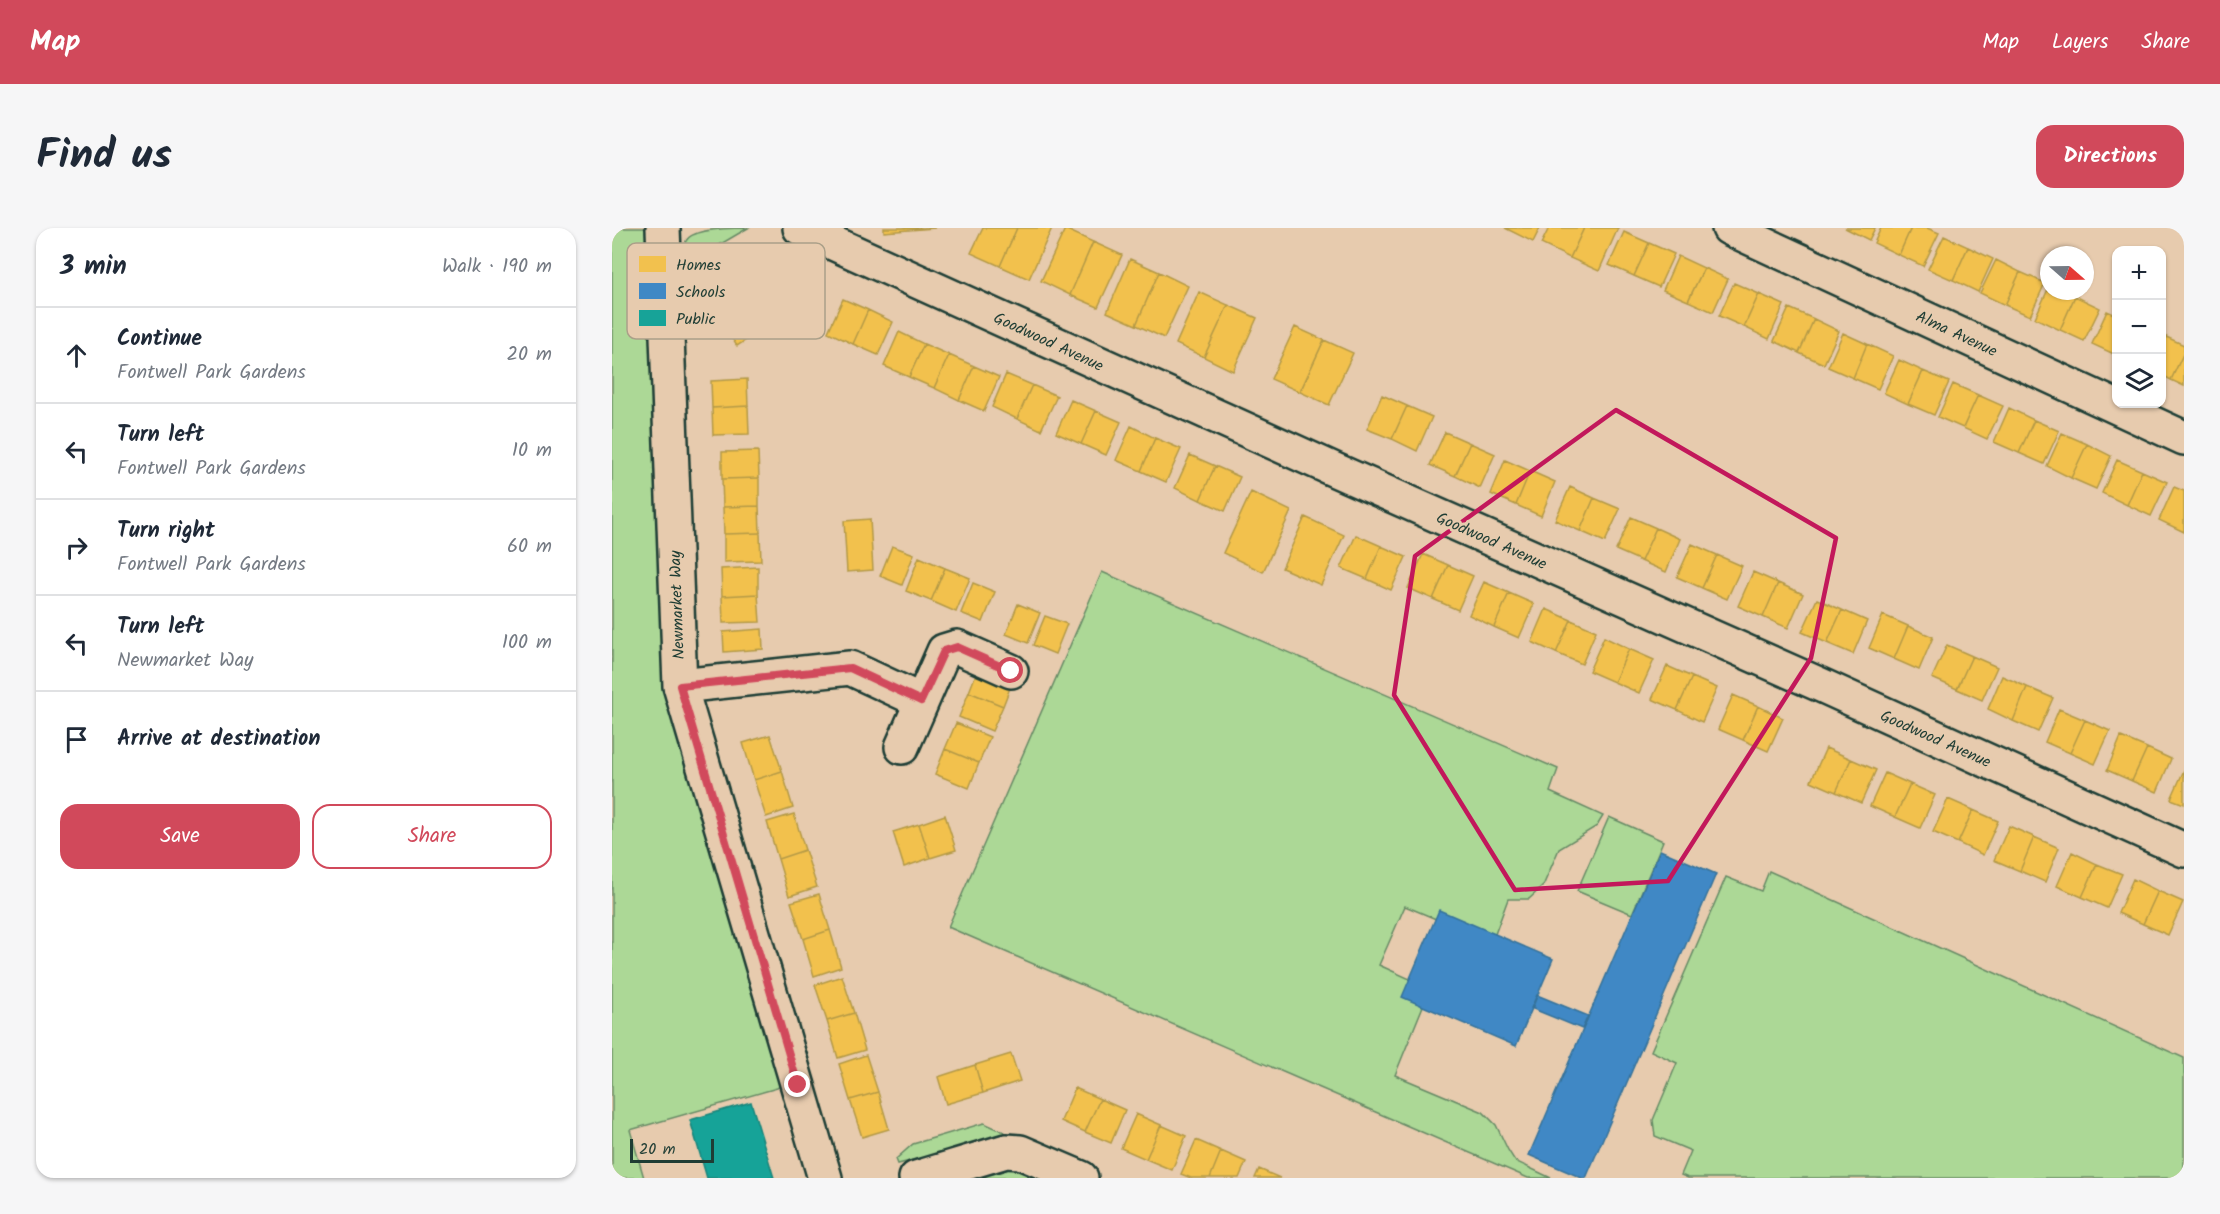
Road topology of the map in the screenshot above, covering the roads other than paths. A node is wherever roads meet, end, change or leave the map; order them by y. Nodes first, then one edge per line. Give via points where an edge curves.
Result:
1 (663, 228) edge
2 (800, 228) edge
3 (1729, 228) edge
4 (664, 243) edge
5 (667, 339) edge
6 (2184, 438) edge
7 (1011, 671) dead end
8 (680, 686) junction
9 (921, 701) junction
10 (902, 747) dead end
11 (2184, 850) edge
12 (825, 1178) edge
13 (916, 1178) edge
14 (1080, 1178) edge

1 - 4 street, Newmarket Way
2 - 11 street, Goodwood Avenue
3 - 6 street, Alma Avenue
5 - 8 street, Newmarket Way
7 - 9 street via 957,647 944,651
8 - 9 street via 850,668
8 - 12 street, Newmarket Way
9 - 10 street
13 - 14 street via 1006,1151 1020,1152

